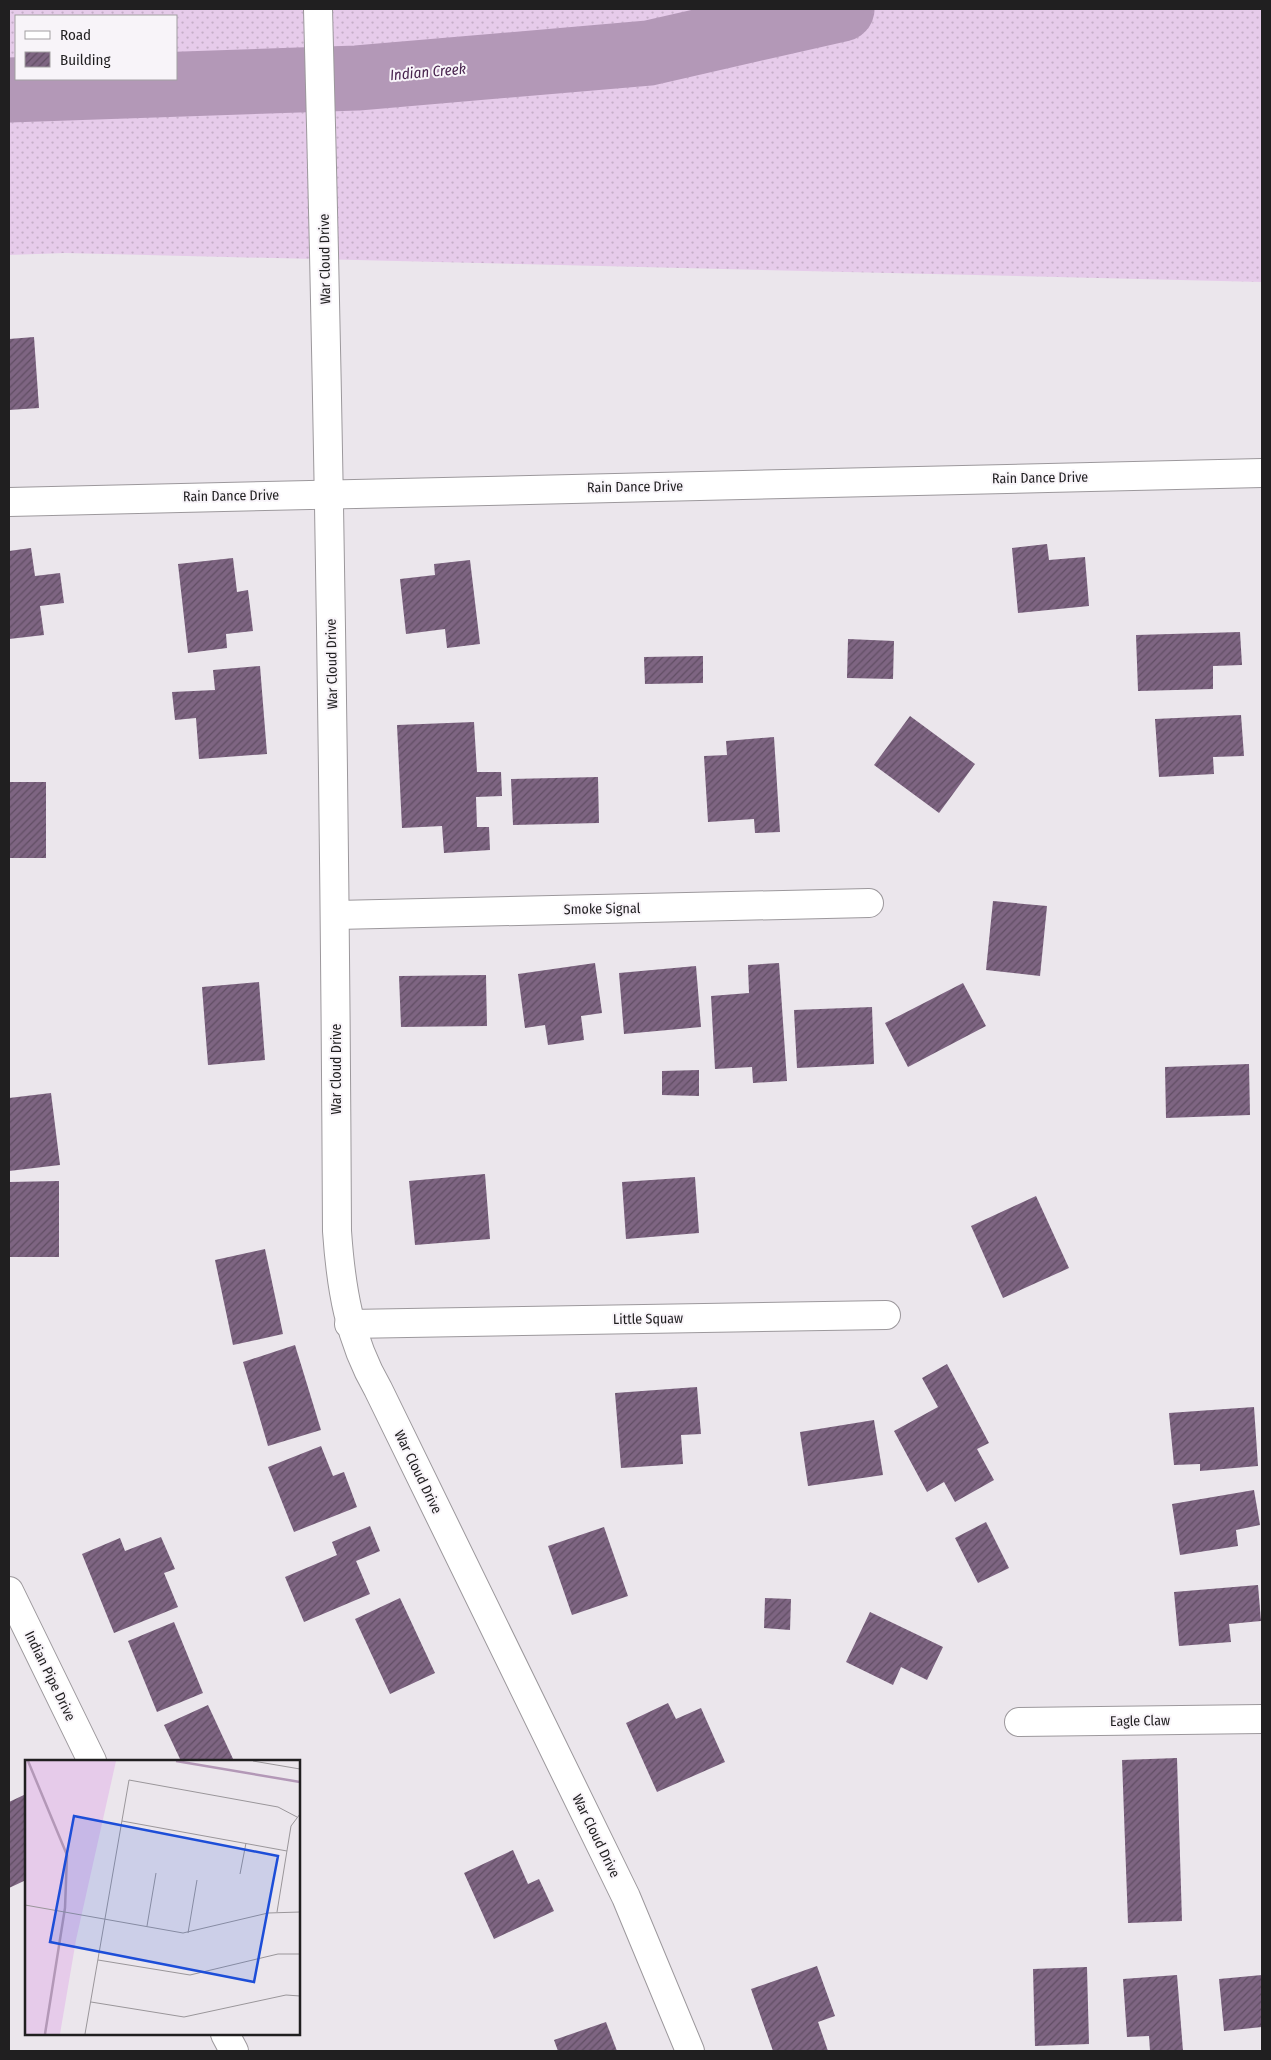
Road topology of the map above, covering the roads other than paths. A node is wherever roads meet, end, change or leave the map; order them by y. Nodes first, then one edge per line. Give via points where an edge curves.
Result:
1 (318, 9) edge
2 (1262, 473) edge
3 (330, 494) junction
4 (9, 502) edge
5 (869, 903) dead end
6 (336, 915) junction
7 (886, 1315) dead end
8 (349, 1324) junction
9 (9, 1591) edge
10 (1262, 1719) edge
11 (1019, 1722) dead end
12 (92, 1760) edge
13 (226, 2035) edge
14 (234, 2051) edge
15 (690, 2051) edge

1 - 3 street, War Cloud Drive
2 - 3 street, Rain Dance Drive
3 - 4 street, Rain Dance Drive
3 - 6 street, War Cloud Drive
5 - 6 street, Smoke Signal
6 - 8 street, War Cloud Drive via 337,1231 340,1280
7 - 8 street, Little Squaw
8 - 15 street, War Cloud Drive via 363,1364 626,1897
9 - 12 street, Indian Pipe Drive
10 - 11 street, Eagle Claw
13 - 14 street

